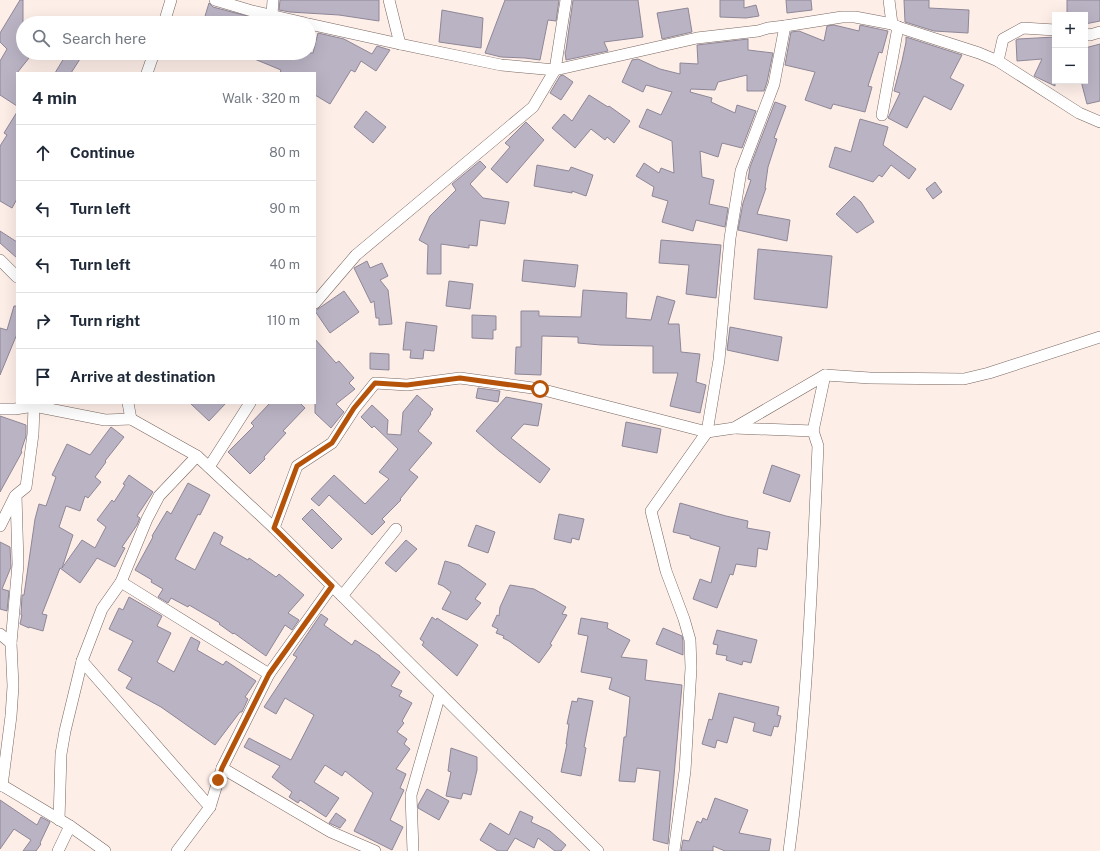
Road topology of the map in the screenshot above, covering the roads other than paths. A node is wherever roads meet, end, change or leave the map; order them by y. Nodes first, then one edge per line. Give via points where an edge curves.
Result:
1 (171, 0) edge
2 (215, 0) edge
3 (273, 0) edge
4 (389, 0) edge
5 (566, 0) edge
6 (889, 0) edge
7 (272, 15) junction
8 (166, 16) edge
9 (276, 16) edge
10 (895, 25) junction
11 (316, 26) edge
12 (785, 26) junction
13 (1052, 30) edge
14 (1100, 32) edge
15 (1088, 35) edge
16 (400, 44) junction
17 (152, 60) edge
18 (998, 61) junction
19 (555, 70) junction
20 (147, 72) edge
21 (882, 115) dead end
22 (1100, 122) edge
23 (0, 260) edge
24 (16, 276) edge
25 (316, 302) edge
26 (1100, 337) edge
27 (825, 375) junction
28 (128, 404) edge
29 (249, 404) edge
30 (16, 406) edge
31 (34, 406) junction
32 (0, 409) edge
33 (131, 419) junction
34 (734, 428) junction
35 (812, 431) junction
36 (707, 432) junction
37 (197, 456) junction
38 (209, 467) junction
39 (16, 495) junction
40 (0, 526) edge
41 (274, 528) junction
42 (396, 528) dead end
43 (120, 582) junction
44 (332, 586) junction
45 (342, 596) junction
46 (0, 634) edge
47 (11, 643) junction
48 (82, 661) junction
49 (269, 674) junction
50 (440, 694) junction
51 (222, 768) junction
52 (1, 785) edge
53 (210, 807) junction
54 (59, 820) junction
55 (70, 826) junction
56 (58, 851) edge
57 (105, 851) edge
58 (177, 851) edge
59 (375, 851) edge
60 (413, 851) edge
61 (598, 851) edge
62 (674, 851) edge
63 (789, 851) edge

1 - 8 street
2 - 7 street
3 - 7 street
4 - 16 street
5 - 19 street
6 - 10 street
7 - 9 street
10 - 12 street via 855,16
10 - 18 street
10 - 21 street
11 - 16 street
12 - 19 street via 697,38
12 - 36 street via 774,84 741,171 730,238 719,360
13 - 18 street via 1023,28 1003,39
14 - 15 street
16 - 19 street via 501,64
17 - 20 street
18 - 22 street via 1079,113
19 - 25 street via 533,107 356,255
23 - 24 street
26 - 27 street via 964,379
27 - 34 street
27 - 35 street
28 - 33 street
29 - 38 street
30 - 31 street
30 - 32 street
31 - 33 street via 105,420
31 - 39 street via 26,487
33 - 37 street
34 - 35 street
34 - 36 street
35 - 63 street via 818,446 812,594 796,798
36 - 41 street via 540,389 460,378 407,385 375,383 354,408 332,443 297,466
36 - 62 street via 651,511 666,571 690,640 691,668 685,771
37 - 38 street
37 - 43 street via 159,496
38 - 41 street
39 - 40 street
39 - 47 street via 18,564
41 - 44 street
42 - 45 street
43 - 48 street via 102,609
43 - 49 street
44 - 45 street
44 - 49 street
45 - 50 street
46 - 47 street
47 - 52 street via 11,716
48 - 53 street
48 - 54 street via 61,754
49 - 51 street
50 - 60 street via 411,795
50 - 61 street
51 - 53 street
51 - 59 street via 331,832
52 - 54 street
53 - 58 street
54 - 55 street
55 - 56 street
55 - 57 street

